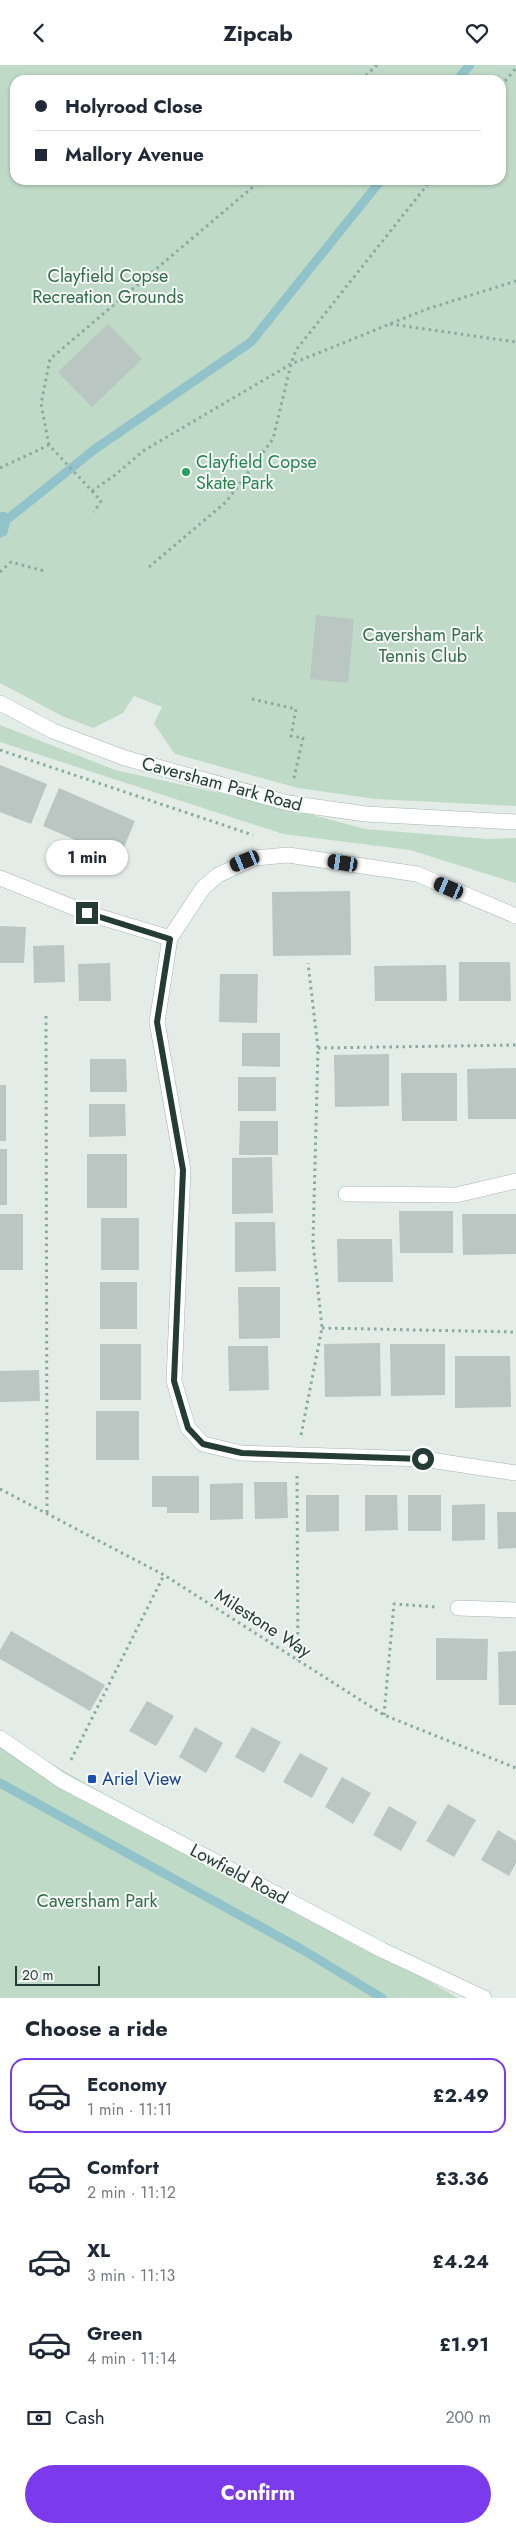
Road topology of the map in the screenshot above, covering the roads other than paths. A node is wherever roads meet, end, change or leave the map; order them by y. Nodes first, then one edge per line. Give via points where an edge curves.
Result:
1 (0, 703) edge
2 (516, 822) edge
3 (0, 878) edge
4 (516, 916) edge
5 (170, 939) junction
6 (516, 1181) edge
7 (346, 1194) dead end
8 (516, 1473) edge
9 (458, 1608) road end
10 (516, 1610) edge
11 (0, 1738) edge
12 (484, 1998) edge

1 - 2 street, Caversham Park Road via 53,731 125,758 288,803 366,814
3 - 5 street via 87,913
4 - 5 street via 417,875 288,855 255,857 218,875 203,888
5 - 8 street via 157,1022 183,1170 174,1381 188,1428 203,1444 242,1453 423,1459
6 - 7 street via 456,1195
9 - 10 street
11 - 12 street, Lowfield Road via 61,1780 382,1950

